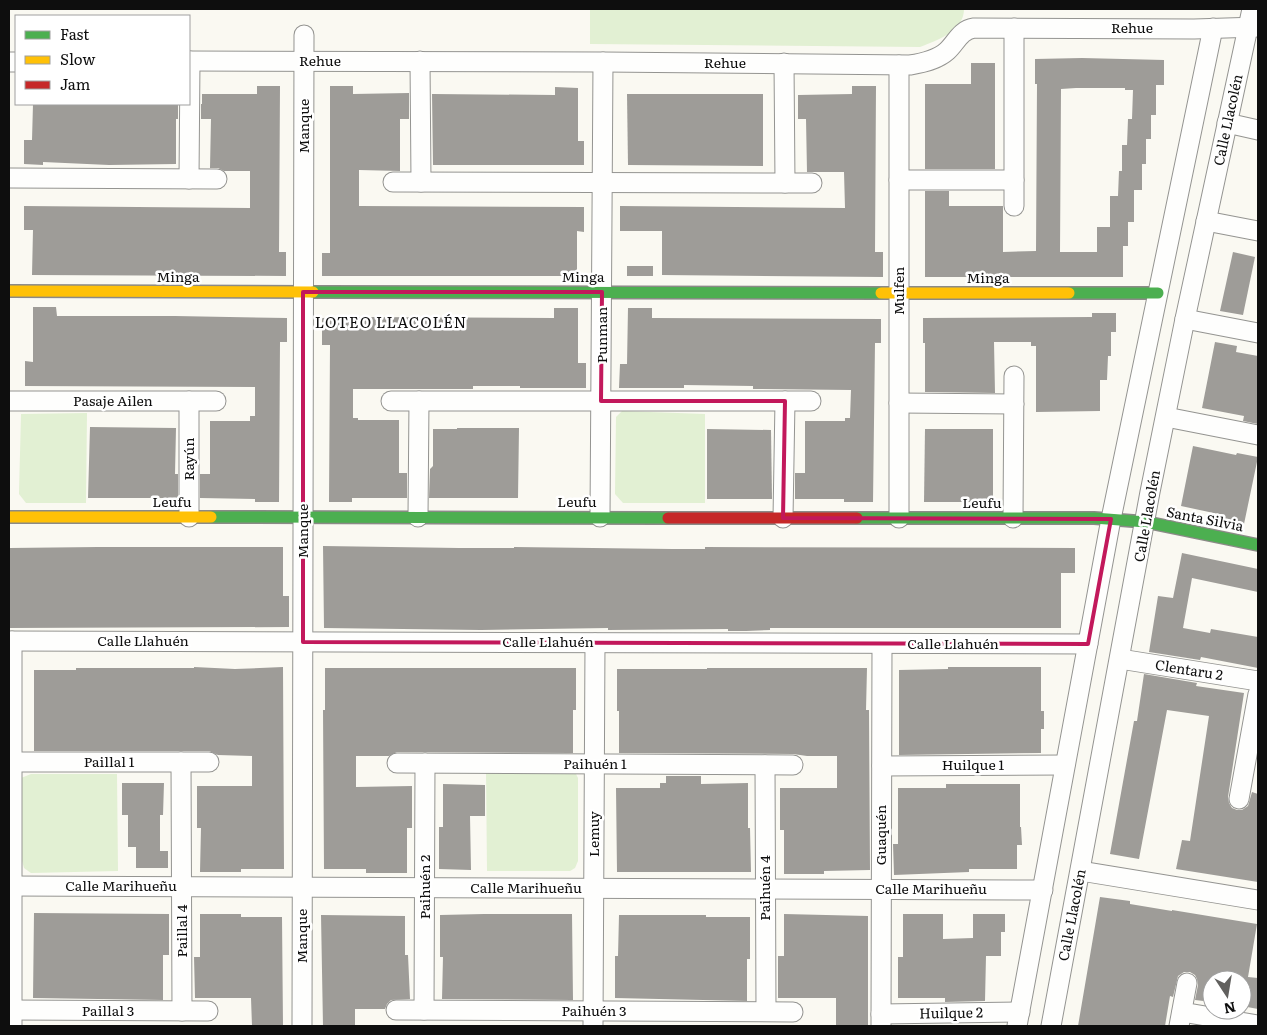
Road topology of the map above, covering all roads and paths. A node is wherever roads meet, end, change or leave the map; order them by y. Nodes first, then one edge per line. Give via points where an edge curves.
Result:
1 (1252, 9) edge
2 (1253, 27) edge
3 (1014, 28) junction
4 (1213, 28) junction
5 (304, 35) dead end
6 (190, 61) edge
7 (304, 61) junction
8 (420, 62) junction
9 (603, 62) junction
10 (784, 63) junction
11 (899, 65) junction
12 (189, 105) edge
13 (1227, 123) junction
14 (1258, 130) edge
15 (9, 178) edge
16 (190, 179) junction
17 (217, 179) dead end
18 (899, 180) junction
19 (1014, 180) junction
20 (393, 182) dead end
21 (421, 182) junction
22 (602, 182) junction
23 (785, 183) junction
24 (812, 183) dead end
25 (1014, 206) dead end
26 (1206, 221) junction
27 (1258, 231) edge
28 (9, 291) edge
29 (303, 292) junction
30 (602, 292) junction
31 (899, 293) junction
32 (1158, 293) junction
33 (1185, 319) junction
34 (1258, 333) edge
35 (1014, 376) dead end
36 (190, 400) junction
37 (216, 400) dead end
38 (9, 401) edge
39 (391, 401) dead end
40 (418, 401) junction
41 (601, 401) junction
42 (785, 401) junction
43 (810, 401) dead end
44 (898, 403) junction
45 (1014, 404) junction
46 (1166, 417) junction
47 (1258, 436) edge
48 (9, 517) edge
49 (189, 517) junction
50 (303, 517) junction
51 (418, 517) junction
52 (600, 518) junction
53 (783, 518) junction
54 (899, 518) junction
55 (1013, 518) junction
56 (1111, 519) junction
57 (1146, 522) junction
58 (1258, 545) edge
59 (10, 641) edge
60 (303, 642) junction
61 (596, 642) junction
62 (882, 644) junction
63 (1088, 644) junction
64 (1120, 659) junction
65 (1258, 681) edge
66 (1258, 694) edge
67 (10, 762) edge
68 (181, 762) junction
69 (209, 762) dead end
70 (397, 763) dead end
71 (425, 763) junction
72 (595, 764) junction
73 (765, 765) junction
74 (794, 765) dead end
75 (1066, 765) junction
76 (882, 766) junction
77 (1251, 777) edge
78 (1239, 799) dead end
79 (1081, 871) junction
80 (10, 886) edge
81 (181, 886) junction
82 (302, 887) junction
83 (425, 888) junction
84 (594, 888) junction
85 (765, 889) junction
86 (881, 889) junction
87 (1043, 890) junction
88 (1258, 900) edge
89 (1187, 984) dead end
90 (396, 1010) dead end
91 (424, 1010) junction
92 (182, 1011) junction
93 (208, 1011) dead end
94 (766, 1011) junction
95 (793, 1012) dead end
96 (11, 1016) edge
97 (593, 1019) edge
98 (1019, 1019) edge
99 (1180, 1019) edge
100 (881, 1020) edge
101 (1258, 1025) edge
102 (302, 1026) edge
103 (1051, 1026) edge

1 - 2 street, Calle Llacolén
2 - 4 street, Rehue
2 - 13 street, Calle Llacolén
3 - 4 street, Rehue
3 - 11 street, Rehue via 969,29 940,56 921,63
3 - 19 street
4 - 32 street
5 - 7 street, Manque
6 - 7 street, Rehue
7 - 8 street, Rehue
7 - 29 street, Manque
8 - 9 street, Rehue
8 - 21 street
9 - 10 street, Rehue
9 - 22 street, Punman
10 - 11 street, Rehue
10 - 23 street
11 - 18 street, Mulfen
12 - 16 street
13 - 14 street
13 - 26 street, Calle Llacolén
15 - 16 street
16 - 17 street
18 - 19 street
18 - 31 street, Mulfen
19 - 25 street
20 - 21 street
21 - 22 street
22 - 23 street
22 - 30 street, Punman
23 - 24 street
26 - 27 street
26 - 33 street, Calle Llacolén
28 - 29 street, Minga
29 - 30 street, Minga
29 - 50 street, Manque
30 - 31 street, Minga
30 - 41 street, Punman
31 - 32 street, Minga
31 - 44 street, Mulfen
32 - 56 street
33 - 34 street
33 - 46 street, Calle Llacolén
35 - 45 street
36 - 37 street, Pasaje Ailen
36 - 38 street, Pasaje Ailen
36 - 49 street, Rayún
39 - 40 street
40 - 41 street
40 - 51 street
41 - 42 street
41 - 52 street, Punman
42 - 43 street
42 - 53 street
44 - 45 street
44 - 54 street, Mulfen
45 - 55 street
46 - 47 street
46 - 57 street, Calle Llacolén
48 - 49 street, Leufu
49 - 50 street, Leufu
50 - 51 street, Leufu
50 - 60 street, Manque
51 - 52 street, Leufu
52 - 53 street, Leufu
53 - 54 street, Leufu
54 - 55 street, Leufu
55 - 56 street, Leufu
56 - 57 street, Leufu
56 - 63 street
57 - 58 street, Santa Silvia
57 - 64 street, Calle Llacolén
59 - 60 street, Calle Llahuén
59 - 67 street
60 - 61 street, Calle Llahuén
60 - 82 street, Manque
61 - 62 street, Calle Llahuén
61 - 72 street, Lemuy
62 - 63 street, Calle Llahuén
62 - 76 street, Guaquén
63 - 75 street
64 - 65 street, Clentaru 2
64 - 79 street, Calle Llacolén
66 - 77 street
67 - 68 street, Paillal 1
67 - 80 street
68 - 69 street, Paillal 1
68 - 81 street, Paillal 4
70 - 71 street, Paihuén 1
71 - 72 street, Paihuén 1
71 - 83 street, Paihuén 2
72 - 73 street, Paihuén 1
72 - 84 street, Lemuy
73 - 74 street, Paihuén 1
73 - 85 street, Paihuén 4
75 - 76 street, Huilque 1
75 - 87 street
76 - 86 street, Guaquén
77 - 78 street
79 - 88 street
79 - 103 street, Calle Llacolén
80 - 81 street, Calle Marihueñu
80 - 96 street
81 - 82 street, Calle Marihueñu
81 - 92 street, Paillal 4
82 - 83 street, Calle Marihueñu
82 - 102 street, Manque
83 - 84 street, Calle Marihueñu
83 - 91 street, Paihuén 2
84 - 85 street, Calle Marihueñu
84 - 97 street, Lemuy
85 - 86 street, Calle Marihueñu
85 - 94 street, Paihuén 4
86 - 87 street, Calle Marihueñu
86 - 100 street, Guaquén
87 - 98 street
89 - 99 street
90 - 91 street, Paihuén 3
91 - 97 street, Paihuén 3
92 - 93 street, Paillal 3
92 - 96 street, Paillal 3
94 - 95 street, Paihuén 3
94 - 97 street, Paihuén 3
98 - 100 street, Huilque 2
99 - 101 street

